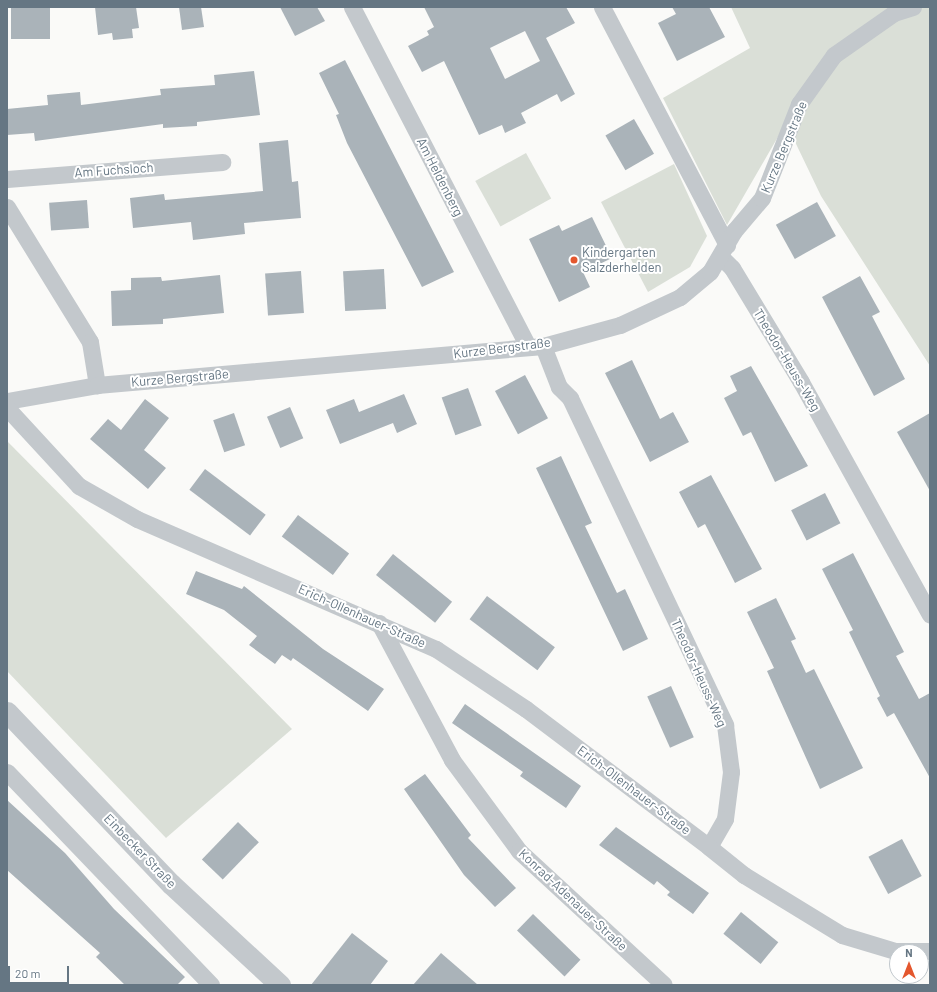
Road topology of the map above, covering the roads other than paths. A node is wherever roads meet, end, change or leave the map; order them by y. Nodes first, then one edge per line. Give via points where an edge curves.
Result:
1 (352, 7) edge
2 (602, 7) edge
3 (913, 7) edge
4 (222, 162) dead end
5 (7, 179) edge
6 (7, 207) edge
7 (723, 250) junction
8 (535, 347) junction
9 (97, 385) junction
10 (7, 402) edge
11 (7, 408) edge
12 (930, 615) edge
13 (379, 623) junction
14 (7, 712) edge
15 (7, 772) edge
16 (709, 847) junction
17 (930, 951) edge
18 (211, 985) edge
19 (280, 985) edge
20 (664, 985) edge

1 - 8 street, Am Heldenberg
2 - 7 street
3 - 7 street, Kurze Bergstraße via 894,14 834,55 799,104 762,198 734,231
4 - 5 street, Am Fuchsloch
6 - 9 street via 90,342
7 - 8 street, Kurze Bergstraße via 710,272 680,297 620,325
7 - 12 street, Theodor-Heuss-Weg via 802,382
8 - 9 street, Kurze Bergstraße
8 - 16 street, Theodor-Heuss-Weg via 559,387 570,398 725,725 731,772 726,819
9 - 10 street, Kurze Bergstraße
11 - 13 street, Erich-Ollenhauer-Straße via 79,486 137,519
13 - 16 street, Erich-Ollenhauer-Straße via 436,649 526,709
13 - 20 street, Konrad-Adenauer-Straße via 452,760 519,851
14 - 19 street, Einbecker Straße via 171,884
15 - 18 street
16 - 17 street via 744,875 842,935 895,951

